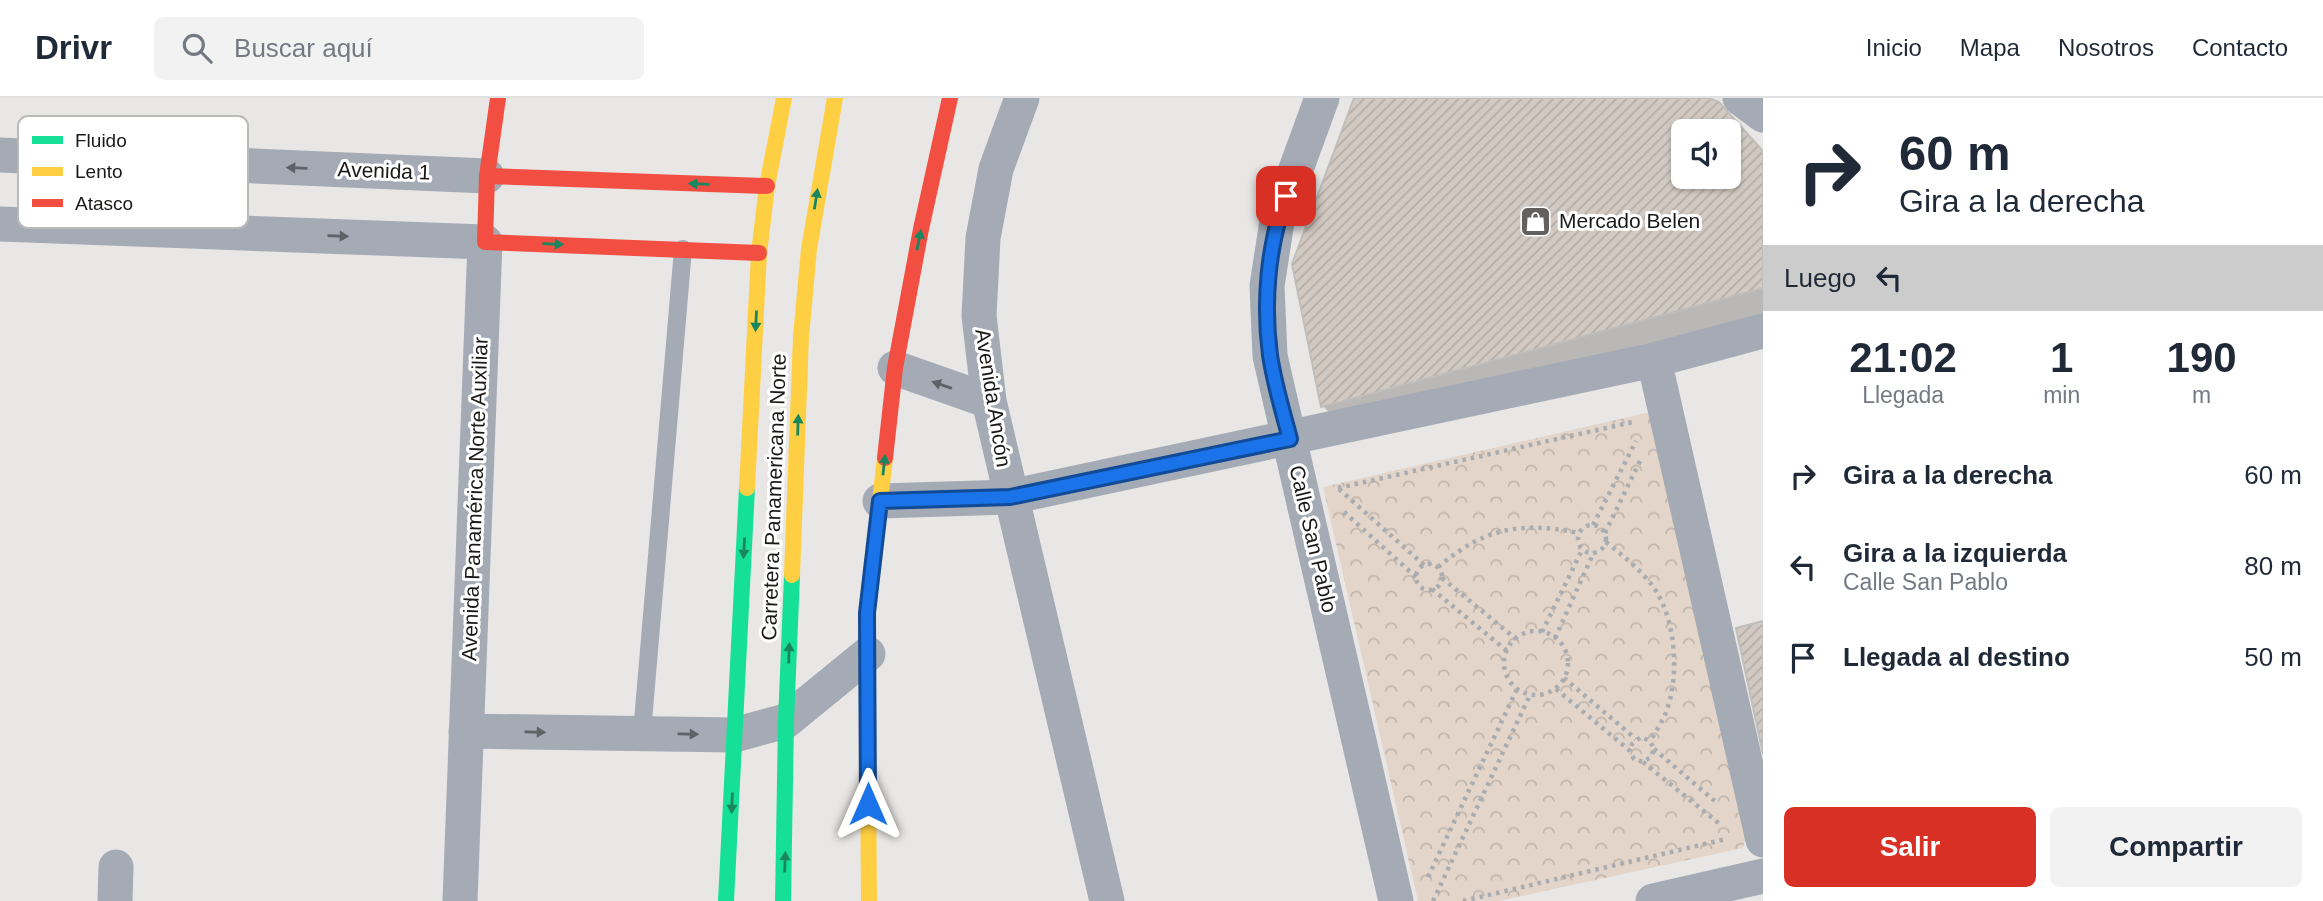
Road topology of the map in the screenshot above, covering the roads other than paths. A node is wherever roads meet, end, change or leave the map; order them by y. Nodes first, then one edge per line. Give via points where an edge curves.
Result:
1 (498, 98) edge
2 (783, 98) edge
3 (835, 98) edge
4 (950, 98) edge
5 (1022, 98) edge
6 (1322, 98) edge
7 (1740, 98) edge
8 (1763, 115) edge
9 (0, 155) edge
10 (18, 156) edge
11 (248, 166) edge
12 (487, 176) junction
13 (767, 186) junction
14 (0, 224) edge
15 (18, 225) edge
16 (108, 228) edge
17 (485, 242) junction
18 (682, 249) junction
19 (759, 253) junction
20 (1763, 331) edge
21 (1654, 360) junction
22 (895, 368) junction
23 (989, 401) junction
24 (1290, 439) junction
25 (1010, 497) junction
26 (880, 501) junction
27 (868, 654) junction
28 (786, 721) junction
29 (466, 731) junction
30 (642, 733) junction
31 (734, 734) junction
32 (1749, 838) edge
33 (1763, 876) edge
34 (1670, 899) edge
35 (460, 901) edge
36 (726, 901) edge
37 (783, 901) edge
38 (869, 901) edge
39 (1107, 901) edge
40 (1396, 901) edge

1 - 12 main road, Avenida Panamérica Norte Auxiliar
2 - 13 main road, Carretera Panamericana Norte
28 -> 3 main road, Carretera Panamericana Norte via 801,337 809,249
22 -> 4 main road
5 - 23 street, Avenida Ancón via 996,169 983,238 979,316
6 - 24 street, Calle San Pablo via 1277,221 1267,286 1270,355
7 - 8 street
10 -> 9 street, Avenida 1
12 -> 11 street, Avenida 1
13 -> 12 main road, Avenida 1
12 - 17 main road, Avenida Panamérica Norte Auxiliar
13 - 19 main road, Carretera Panamericana Norte
14 -> 15 street
16 -> 17 street
17 -> 18 main road
17 - 29 street, Avenida Panamérica Norte Auxiliar
18 - 19 main road
18 - 30 lane
19 -> 31 main road, Carretera Panamericana Norte
20 - 21 street
21 - 24 street
21 - 32 street
23 -> 22 street
26 -> 22 main road
23 - 25 street, Avenida Ancón
24 - 25 street
24 - 40 street, Calle San Pablo
25 - 26 street
25 - 39 street, Avenida Ancón
26 - 27 main road via 867,613
27 - 28 street
27 - 38 main road
28 - 31 street
37 -> 28 main road, Carretera Panamericana Norte
29 -> 30 street
29 - 35 street, Avenida Panamérica Norte Auxiliar
30 -> 31 street
31 -> 36 main road, Carretera Panamericana Norte
33 - 34 street

